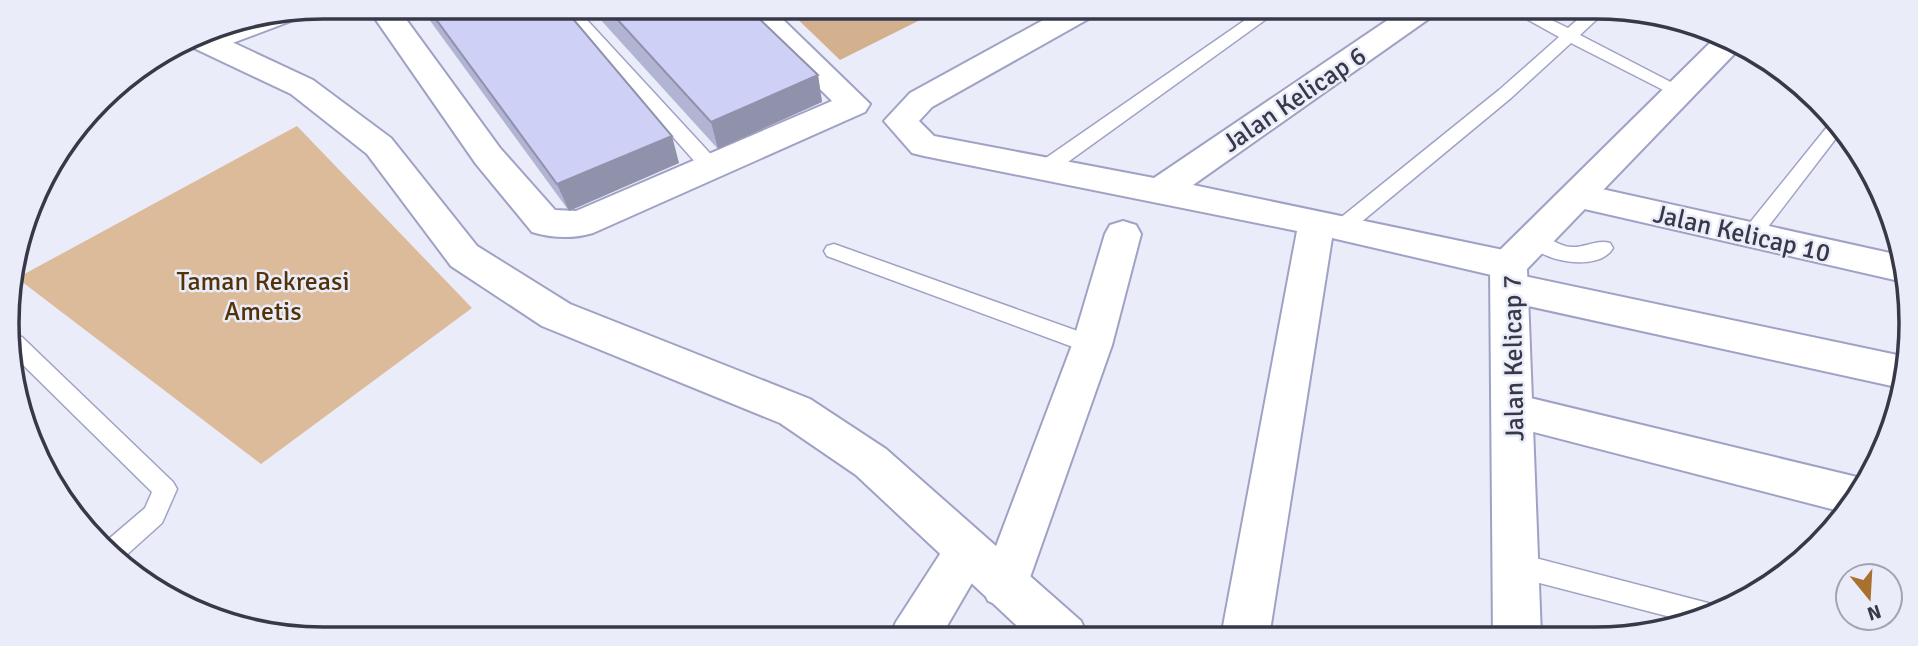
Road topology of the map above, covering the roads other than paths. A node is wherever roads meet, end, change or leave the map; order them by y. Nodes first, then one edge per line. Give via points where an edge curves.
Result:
1 (391, 19) edge
2 (577, 19) edge
3 (765, 19) edge
4 (1067, 19) edge
5 (1258, 19) edge
6 (1410, 19) edge
7 (1537, 19) edge
8 (1587, 19) edge
9 (1568, 35) junction
10 (207, 42) edge
11 (1723, 48) edge
12 (1681, 92) junction
13 (1831, 132) edge
14 (710, 167) junction
15 (1047, 167) junction
16 (1160, 191) junction
17 (1579, 196) junction
18 (1329, 225) junction
19 (1123, 234) dead end
20 (1751, 234) junction
21 (1535, 239) junction
22 (1603, 248) dead end
23 (834, 251) dead end
24 (1894, 268) edge
25 (1509, 277) junction
26 (1092, 345) junction
27 (21, 349) edge
28 (1895, 370) edge
29 (1514, 411) junction
30 (1847, 493) edge
31 (118, 547) edge
32 (967, 552) junction
33 (1516, 565) junction
34 (1004, 586) junction
35 (1692, 611) edge
36 (920, 627) edge
37 (1051, 627) edge
38 (1247, 627) edge
39 (1517, 627) edge

1 - 14 street via 488,156 545,223 580,224
2 - 14 lane
3 - 14 street via 854,104
4 - 15 street via 921,100 900,121 924,145
5 - 15 lane
6 - 16 street, Jalan Kelicap 6
7 - 9 lane
8 - 9 lane
9 - 12 lane
9 - 18 lane via 1505,94
10 - 32 street via 302,87 379,146 464,256 556,316 795,411 870,462
11 - 12 street, Jalan Kelicap 7
12 - 17 street, Jalan Kelicap 7
13 - 20 lane
15 - 16 street
16 - 18 street
17 - 20 street, Jalan Kelicap 10
17 - 21 street, Jalan Kelicap 7
18 - 25 street
18 - 38 street
19 - 26 street
20 - 24 street, Jalan Kelicap 10
21 - 22 lane via 1568,257
21 - 25 street, Jalan Kelicap 7
23 - 26 lane
25 - 28 street
25 - 29 street, Jalan Kelicap 7
26 - 34 street
27 - 31 lane via 165,489 154,515
29 - 30 street
29 - 33 street, Jalan Kelicap 7
32 - 34 street
32 - 36 street
33 - 35 lane
33 - 39 street, Jalan Kelicap 7
34 - 37 street

